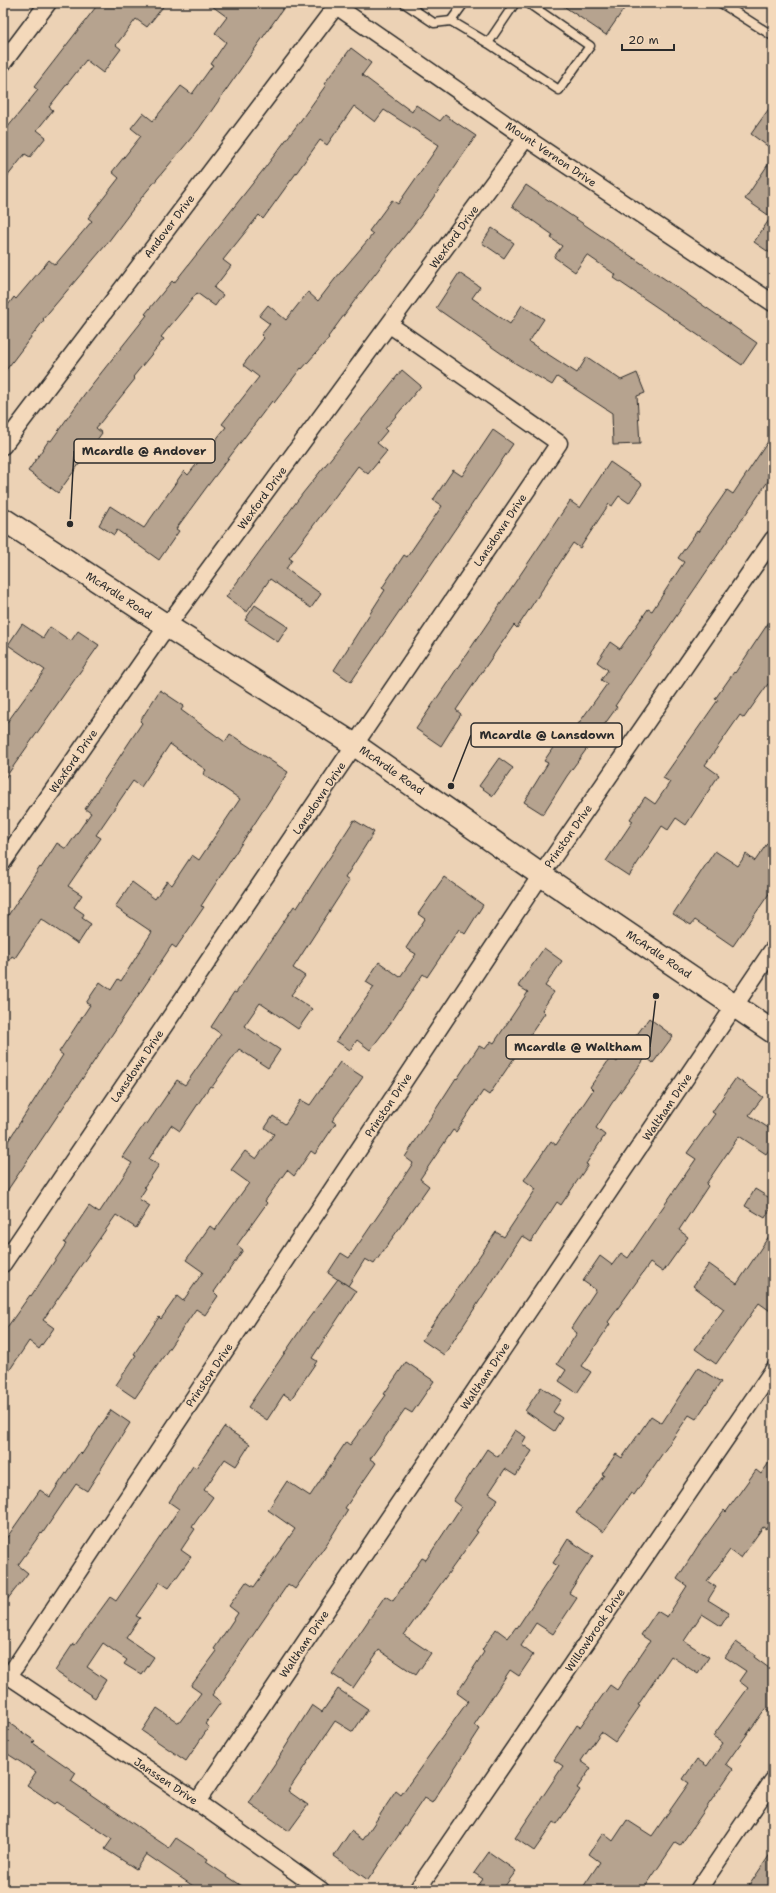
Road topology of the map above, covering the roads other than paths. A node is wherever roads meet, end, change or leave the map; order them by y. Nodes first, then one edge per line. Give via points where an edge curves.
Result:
1 (48, 3) edge
2 (404, 3) edge
3 (464, 3) edge
4 (515, 3) edge
5 (528, 3) edge
6 (721, 3) edge
7 (334, 4) edge
8 (451, 21) junction
9 (773, 36) edge
10 (488, 43) junction
11 (3, 63) edge
12 (526, 138) junction
13 (773, 303) edge
14 (390, 325) junction
15 (3, 446) edge
16 (3, 519) edge
17 (773, 539) edge
18 (168, 626) junction
19 (355, 744) junction
20 (3, 862) edge
21 (541, 874) junction
22 (773, 949) edge
23 (735, 1005) junction
24 (773, 1032) edge
25 (3, 1264) edge
26 (773, 1370) edge
27 (6, 1674) edge
28 (773, 1780) edge
29 (198, 1802) junction
30 (321, 1890) edge
31 (417, 1890) edge
32 (698, 1890) edge

1 - 11 street
2 - 8 lane via 434,23
3 - 8 lane
4 - 10 lane
5 - 10 lane via 590,46 559,90
6 - 9 lane
7 - 12 street, Mount Vernon Drive
7 - 15 street, Andover Drive
8 - 10 lane
12 - 13 street, Mount Vernon Drive
12 - 14 street, Wexford Drive
14 - 18 street, Wexford Drive
14 - 19 street, Lansdown Drive via 559,443
16 - 18 main road, McArdle Road
17 - 21 street, Prinston Drive
18 - 19 main road, McArdle Road
18 - 20 street, Wexford Drive
19 - 21 main road, McArdle Road
19 - 25 street, Lansdown Drive
21 - 23 main road, McArdle Road
21 - 27 street, Prinston Drive
22 - 23 street, Waltham Drive
23 - 24 main road, McArdle Road
23 - 29 street, Waltham Drive
26 - 31 street, Willowbrook Drive
27 - 29 street, Janssen Drive
28 - 32 street
29 - 30 street, Janssen Drive

